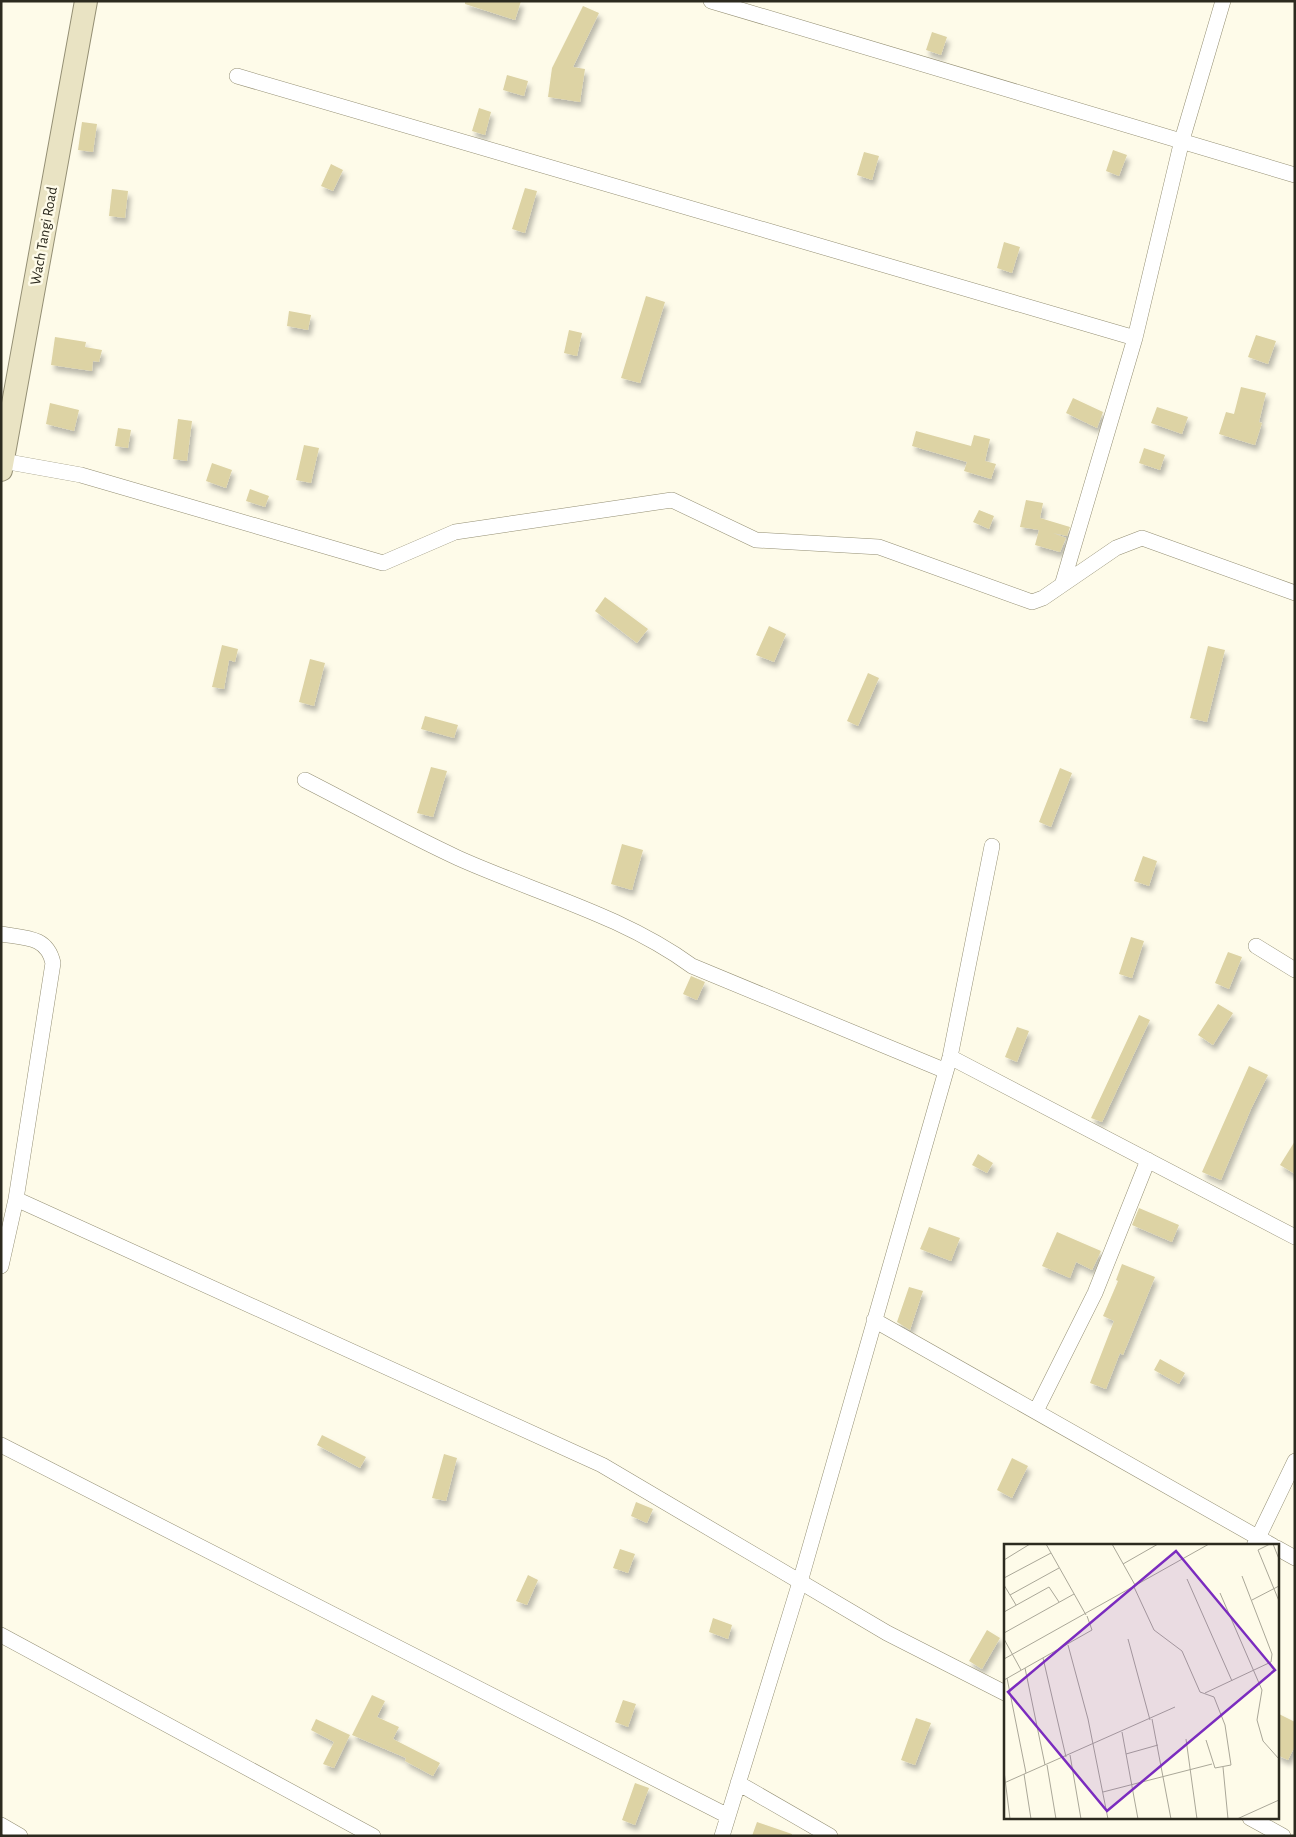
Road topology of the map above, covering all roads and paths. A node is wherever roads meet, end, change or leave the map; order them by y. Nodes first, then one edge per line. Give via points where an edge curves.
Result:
1 (86, 1) edge
2 (711, 1) edge
3 (1223, 1) edge
4 (238, 76) dead end
5 (1182, 140) junction
6 (1295, 175) edge
7 (1135, 338) junction
8 (3, 455) edge
9 (1063, 582) junction
10 (1295, 592) edge
11 (305, 780) dead end
12 (992, 846) dead end
13 (1, 934) edge
14 (1256, 946) dead end
15 (1295, 970) edge
16 (948, 1064) junction
17 (1148, 1160) junction
18 (16, 1199) junction
19 (1295, 1237) edge
20 (1, 1266) edge
21 (874, 1320) junction
22 (1036, 1411) junction
23 (1, 1446) edge
24 (1295, 1461) edge
25 (1256, 1541) edge
26 (1278, 1549) edge
27 (1295, 1558) edge
28 (800, 1582) junction
29 (1, 1635) edge
30 (1004, 1692) edge
31 (738, 1783) junction
32 (728, 1816) junction
33 (1254, 1820) edge
34 (1, 1825) edge
35 (20, 1836) edge
36 (373, 1836) edge
37 (722, 1836) edge
38 (830, 1836) edge
39 (1283, 1836) edge

1 - 8 main road, Wach Tangi Road
2 - 5 street
3 - 5 street
4 - 7 street
5 - 6 street
5 - 7 street
7 - 9 street
8 - 9 street via 81,474 383,563 455,532 672,500 756,540 879,547 1032,602
9 - 10 street via 1116,548 1142,538
11 - 16 street via 458,858 663,945 692,966
12 - 16 street
13 - 18 street via 41,942 51,952 53,963
14 - 15 street
16 - 17 street
16 - 21 street
17 - 19 street
17 - 22 street via 1095,1292
18 - 20 street
18 - 28 street via 602,1465
21 - 22 street
21 - 28 street
22 - 25 street
23 - 32 street
24 - 25 street
26 - 27 street
28 - 30 street via 887,1633
28 - 31 street
29 - 36 street
31 - 32 street
31 - 38 street
32 - 37 street
33 - 39 street
34 - 35 street

